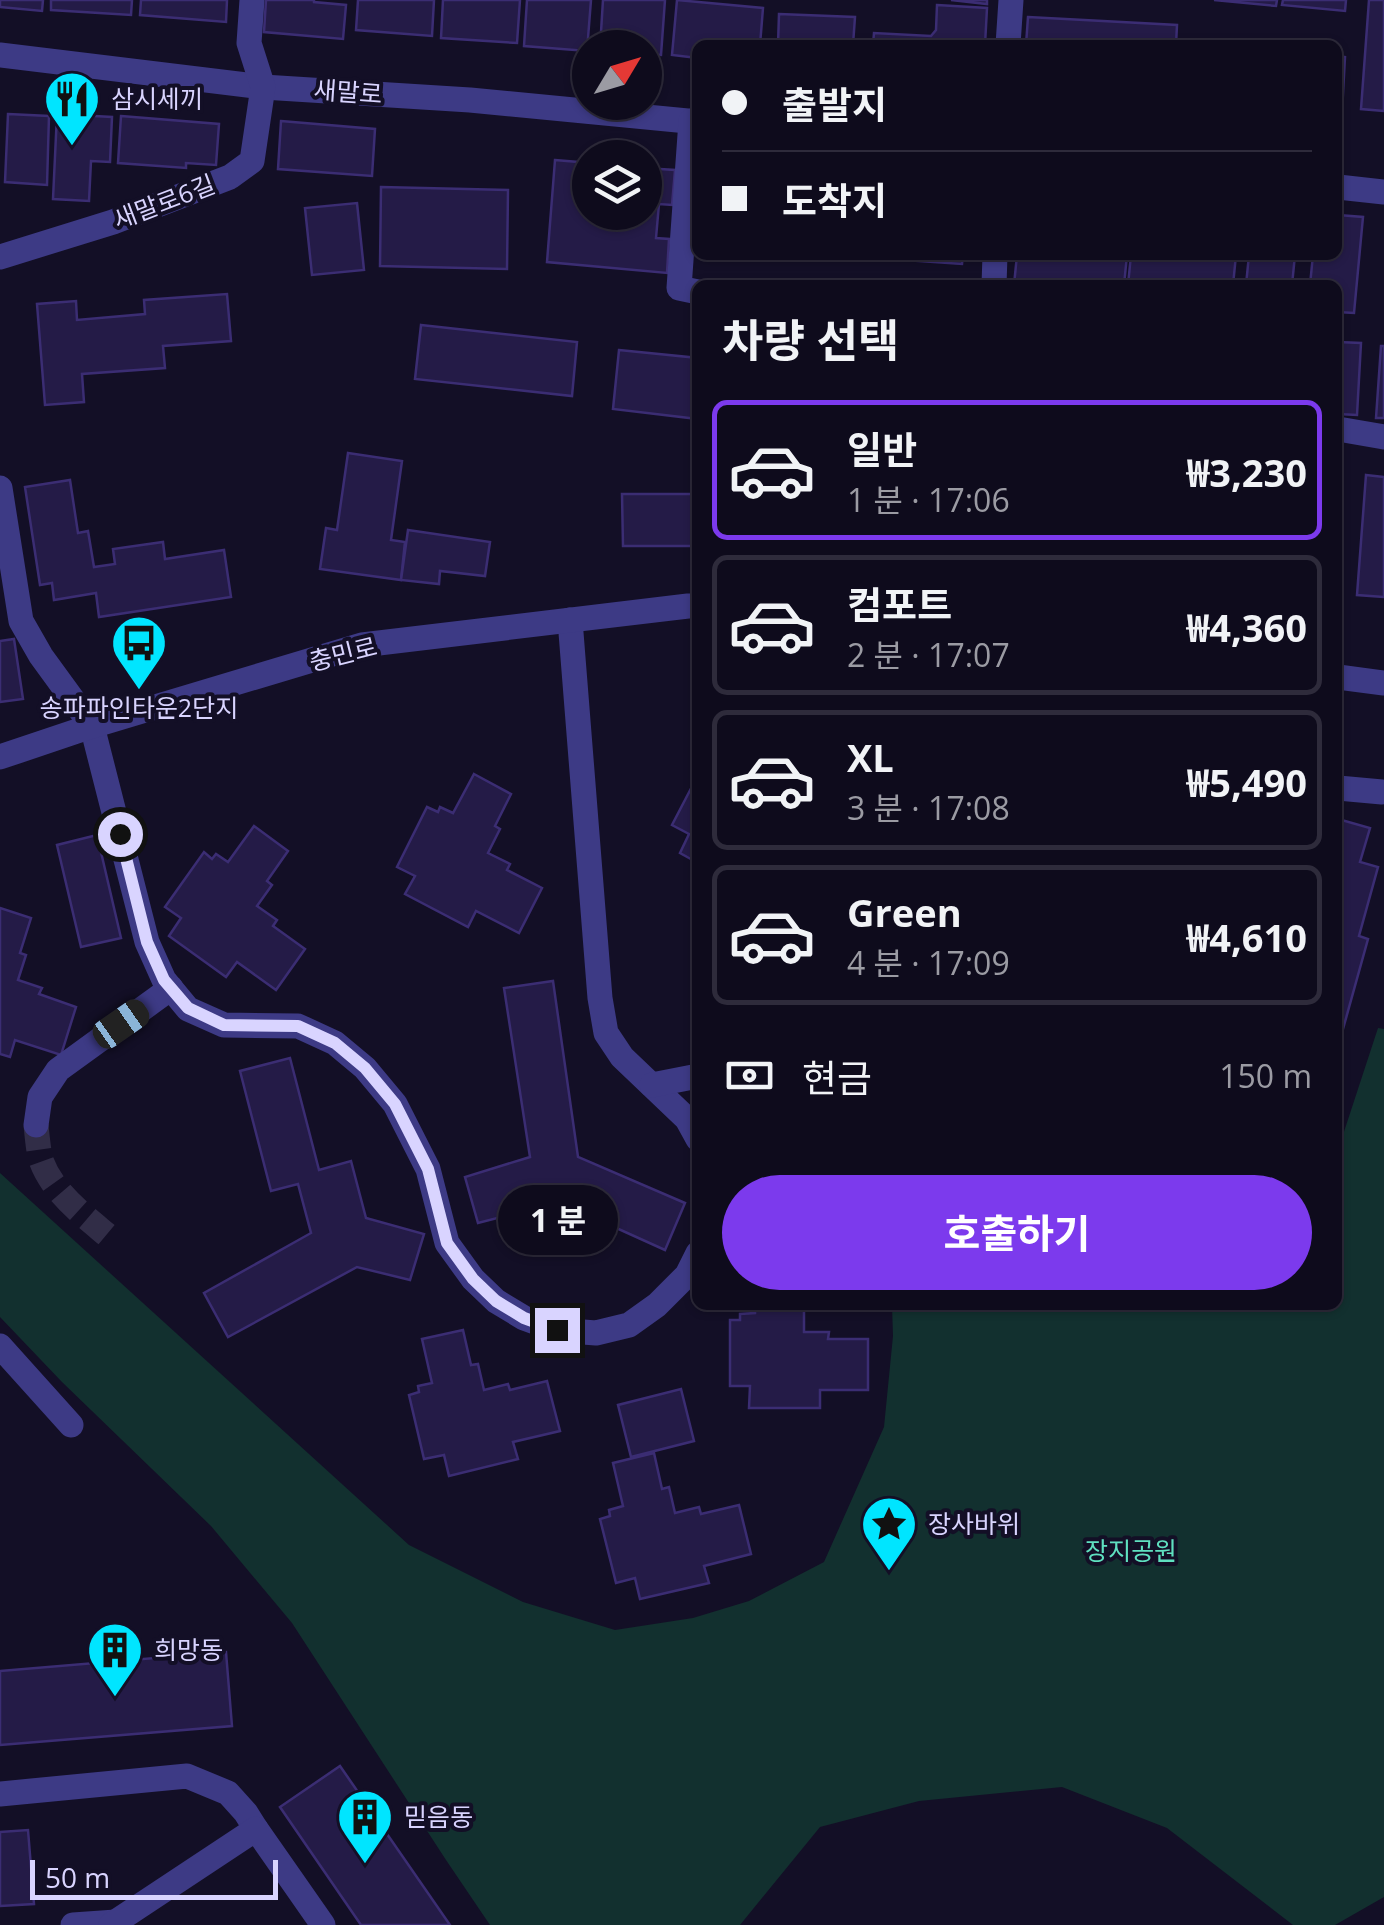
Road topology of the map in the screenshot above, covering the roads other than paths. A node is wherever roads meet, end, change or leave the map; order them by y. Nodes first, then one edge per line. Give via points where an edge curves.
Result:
1 (252, 0) edge
2 (1011, 0) edge
3 (1008, 40) edge
4 (0, 55) edge
5 (263, 86) junction
6 (692, 121) edge
7 (692, 143) edge
8 (1342, 187) edge
9 (1384, 192) edge
10 (0, 257) edge
11 (692, 291) edge
12 (1342, 430) edge
13 (1384, 437) edge
14 (1, 504) edge
15 (692, 607) edge
16 (570, 620) junction
17 (1342, 678) edge
18 (1384, 683) edge
19 (92, 726) junction
20 (0, 756) edge
21 (1342, 788) edge
22 (1382, 792) edge
23 (171, 988) junction
24 (692, 1077) edge
25 (652, 1085) junction
26 (36, 1125) tunnel mouth
27 (692, 1128) edge
28 (692, 1265) edge
29 (0, 1346) edge
30 (70, 1425) dead end
31 (0, 1794) edge
32 (256, 1829) junction
33 (114, 1924) edge
34 (73, 1925) edge
35 (323, 1925) edge

1 - 5 street via 249,43
2 - 3 street
4 - 5 street, 새말로
5 - 6 street, 새말로
5 - 10 street, 새말로6길 via 252,162 230,177
7 - 11 street via 679,288
8 - 9 street
12 - 13 street
14 - 19 street via 21,621
15 - 16 street, 충민로
16 - 19 street, 충민로 via 362,646
16 - 25 street via 600,998 606,1032
17 - 18 street
19 - 20 street, 충민로
19 - 23 street via 147,942
21 - 22 street
23 - 26 street via 58,1070 40,1097
23 - 28 street via 188,1008 224,1025 298,1026 335,1043 365,1068 395,1104 428,1169 447,1243 473,1279 524,1318 557,1330 596,1332 628,1324
24 - 25 street
25 - 27 street
29 - 30 street
31 - 32 street via 187,1776 228,1793
32 - 33 street
32 - 35 street
33 - 34 street

